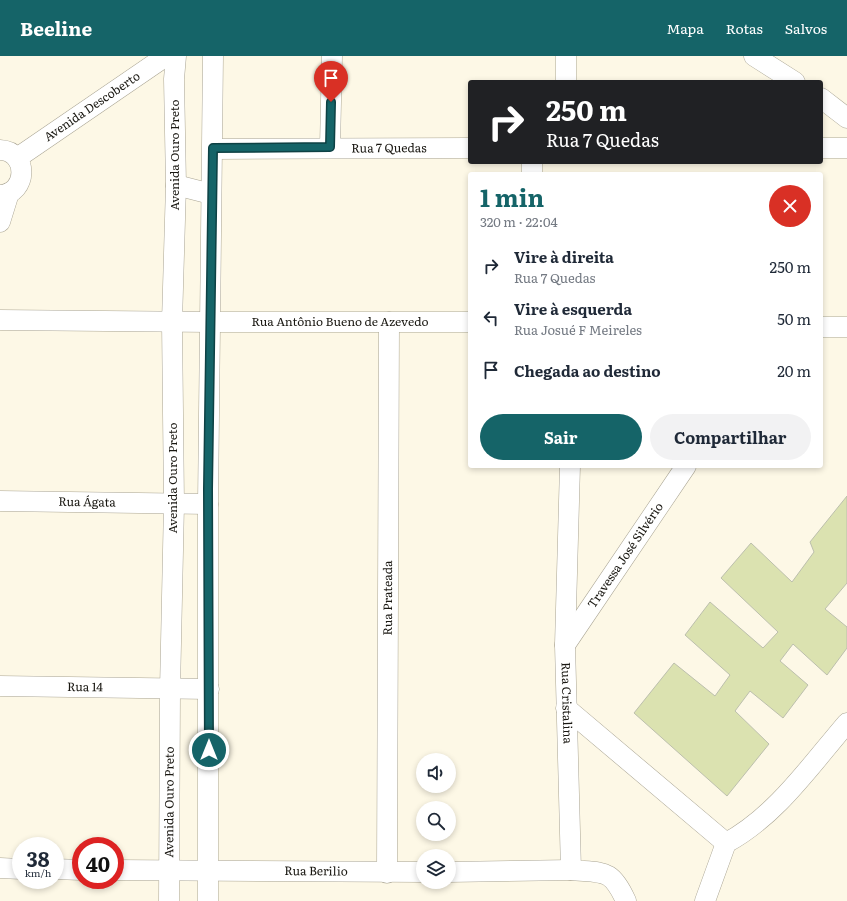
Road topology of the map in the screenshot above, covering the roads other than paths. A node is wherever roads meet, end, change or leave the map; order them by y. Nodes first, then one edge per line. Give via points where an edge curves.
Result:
1 (166, 56) edge
2 (176, 56) edge
3 (213, 56) edge
4 (332, 56) edge
5 (566, 56) edge
6 (754, 56) edge
7 (566, 80) edge
8 (792, 80) edge
9 (823, 100) edge
10 (847, 118) edge
11 (330, 147) junction
12 (213, 148) junction
13 (468, 148) edge
14 (823, 148) edge
15 (847, 148) edge
16 (9, 154) edge
17 (176, 185) junction
18 (5, 194) edge
19 (211, 194) junction
20 (0, 222) edge
21 (0, 320) edge
22 (172, 322) junction
23 (210, 322) junction
24 (389, 322) junction
25 (468, 322) edge
26 (823, 326) edge
27 (847, 327) edge
28 (570, 468) edge
29 (685, 468) edge
30 (0, 501) edge
31 (174, 504) junction
32 (208, 504) junction
33 (565, 645) junction
34 (0, 686) edge
35 (209, 689) junction
36 (170, 690) junction
37 (566, 708) junction
38 (847, 723) edge
39 (726, 843) junction
40 (0, 868) edge
41 (12, 869) edge
42 (124, 870) edge
43 (571, 870) junction
44 (170, 871) junction
45 (208, 871) junction
46 (416, 872) edge
47 (456, 872) edge
48 (387, 873) junction
49 (170, 901) edge
50 (208, 901) edge
51 (626, 901) edge
52 (705, 901) edge

1 - 16 street, Avenida Descoberto
2 - 17 street, Avenida Ouro Preto
3 - 12 street
4 - 11 street
5 - 7 street
6 - 8 street
9 - 10 street
11 - 12 street, Rua 7 Quedas
11 - 13 street, Rua 7 Quedas
12 - 19 street
14 - 15 street
16 - 18 street via 21,165 22,174 16,189
17 - 19 street
17 - 22 street, Avenida Ouro Preto
18 - 20 street
19 - 23 street
21 - 22 street
22 - 23 street, Rua Antônio Bueno de Azevedo
22 - 31 street, Avenida Ouro Preto
23 - 24 street, Rua Antônio Bueno de Azevedo
23 - 32 street
24 - 25 street, Rua Antônio Bueno de Azevedo
24 - 48 street, Rua Prateada
26 - 27 street
28 - 33 street, Rua Cristalina
29 - 33 street, Travessa José Silvério
30 - 31 street, Rua Ágata
31 - 32 street, Rua Ágata
31 - 36 street, Avenida Ouro Preto
32 - 35 street
33 - 37 street, Rua Cristalina
34 - 36 street, Rua 14
35 - 36 street, Rua 14
35 - 45 street
36 - 44 street, Avenida Ouro Preto
37 - 39 street
37 - 43 street, Rua Cristalina
38 - 39 street via 774,807 746,832
39 - 52 street
40 - 41 street
42 - 44 street
43 - 47 street
43 - 51 street via 604,873 610,876 619,886
44 - 45 street, Rua Berilio
44 - 49 street, Avenida Ouro Preto
45 - 48 street, Rua Berilio
45 - 50 street
46 - 48 street, Rua Berilio

